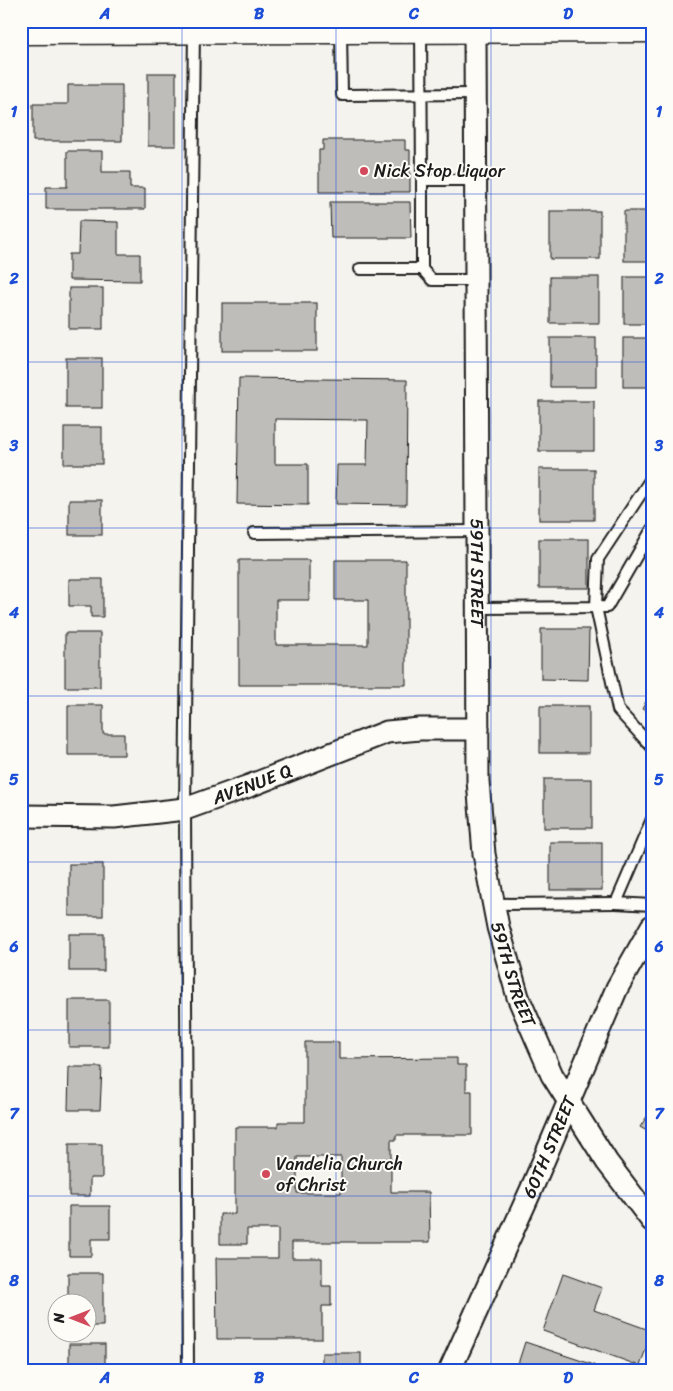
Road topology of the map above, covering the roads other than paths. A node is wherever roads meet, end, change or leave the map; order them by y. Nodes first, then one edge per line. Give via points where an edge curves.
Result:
1 (341, 25) edge
2 (514, 25) edge
3 (180, 27) edge
4 (421, 28) junction
5 (475, 28) junction
6 (652, 28) edge
7 (21, 30) edge
8 (421, 94) junction
9 (475, 94) junction
10 (422, 180) junction
11 (476, 180) junction
12 (360, 269) dead end
13 (422, 269) junction
14 (476, 280) junction
15 (652, 477) edge
16 (652, 529) edge
17 (477, 531) junction
18 (254, 533) dead end
19 (596, 607) junction
20 (478, 608) junction
21 (478, 729) junction
22 (652, 747) edge
23 (185, 809) junction
24 (21, 816) edge
25 (652, 819) edge
26 (616, 903) junction
27 (494, 904) junction
28 (652, 905) edge
29 (652, 926) edge
30 (569, 1101) junction
31 (652, 1221) edge
32 (188, 1370) edge
33 (450, 1370) edge

1 - 3 street
1 - 4 street
1 - 8 lane via 342,95
2 - 5 street
2 - 6 street
3 - 7 street
3 - 23 lane
4 - 5 street
4 - 8 lane
5 - 9 street, 59TH STREET
8 - 9 lane
8 - 10 lane
9 - 11 street, 59TH STREET
10 - 11 lane
10 - 13 lane
11 - 14 street, 59TH STREET
12 - 13 lane
13 - 14 lane via 432,280
14 - 17 street, 59TH STREET
15 - 19 lane via 598,559
16 - 19 lane via 607,607
17 - 18 lane
17 - 20 street, 59TH STREET
19 - 20 lane
19 - 22 lane via 618,710
20 - 21 street, 59TH STREET
21 - 23 street, AVENUE Q via 387,732
21 - 27 street, 59TH STREET via 484,854
23 - 24 street, AVENUE Q via 114,817
23 - 32 lane
25 - 26 lane
26 - 27 lane
26 - 28 lane
27 - 30 street, 59TH STREET via 518,997 552,1075
29 - 30 street, 60TH STREET via 617,988
30 - 31 street, 59TH STREET via 607,1162
30 - 33 street, 60TH STREET

